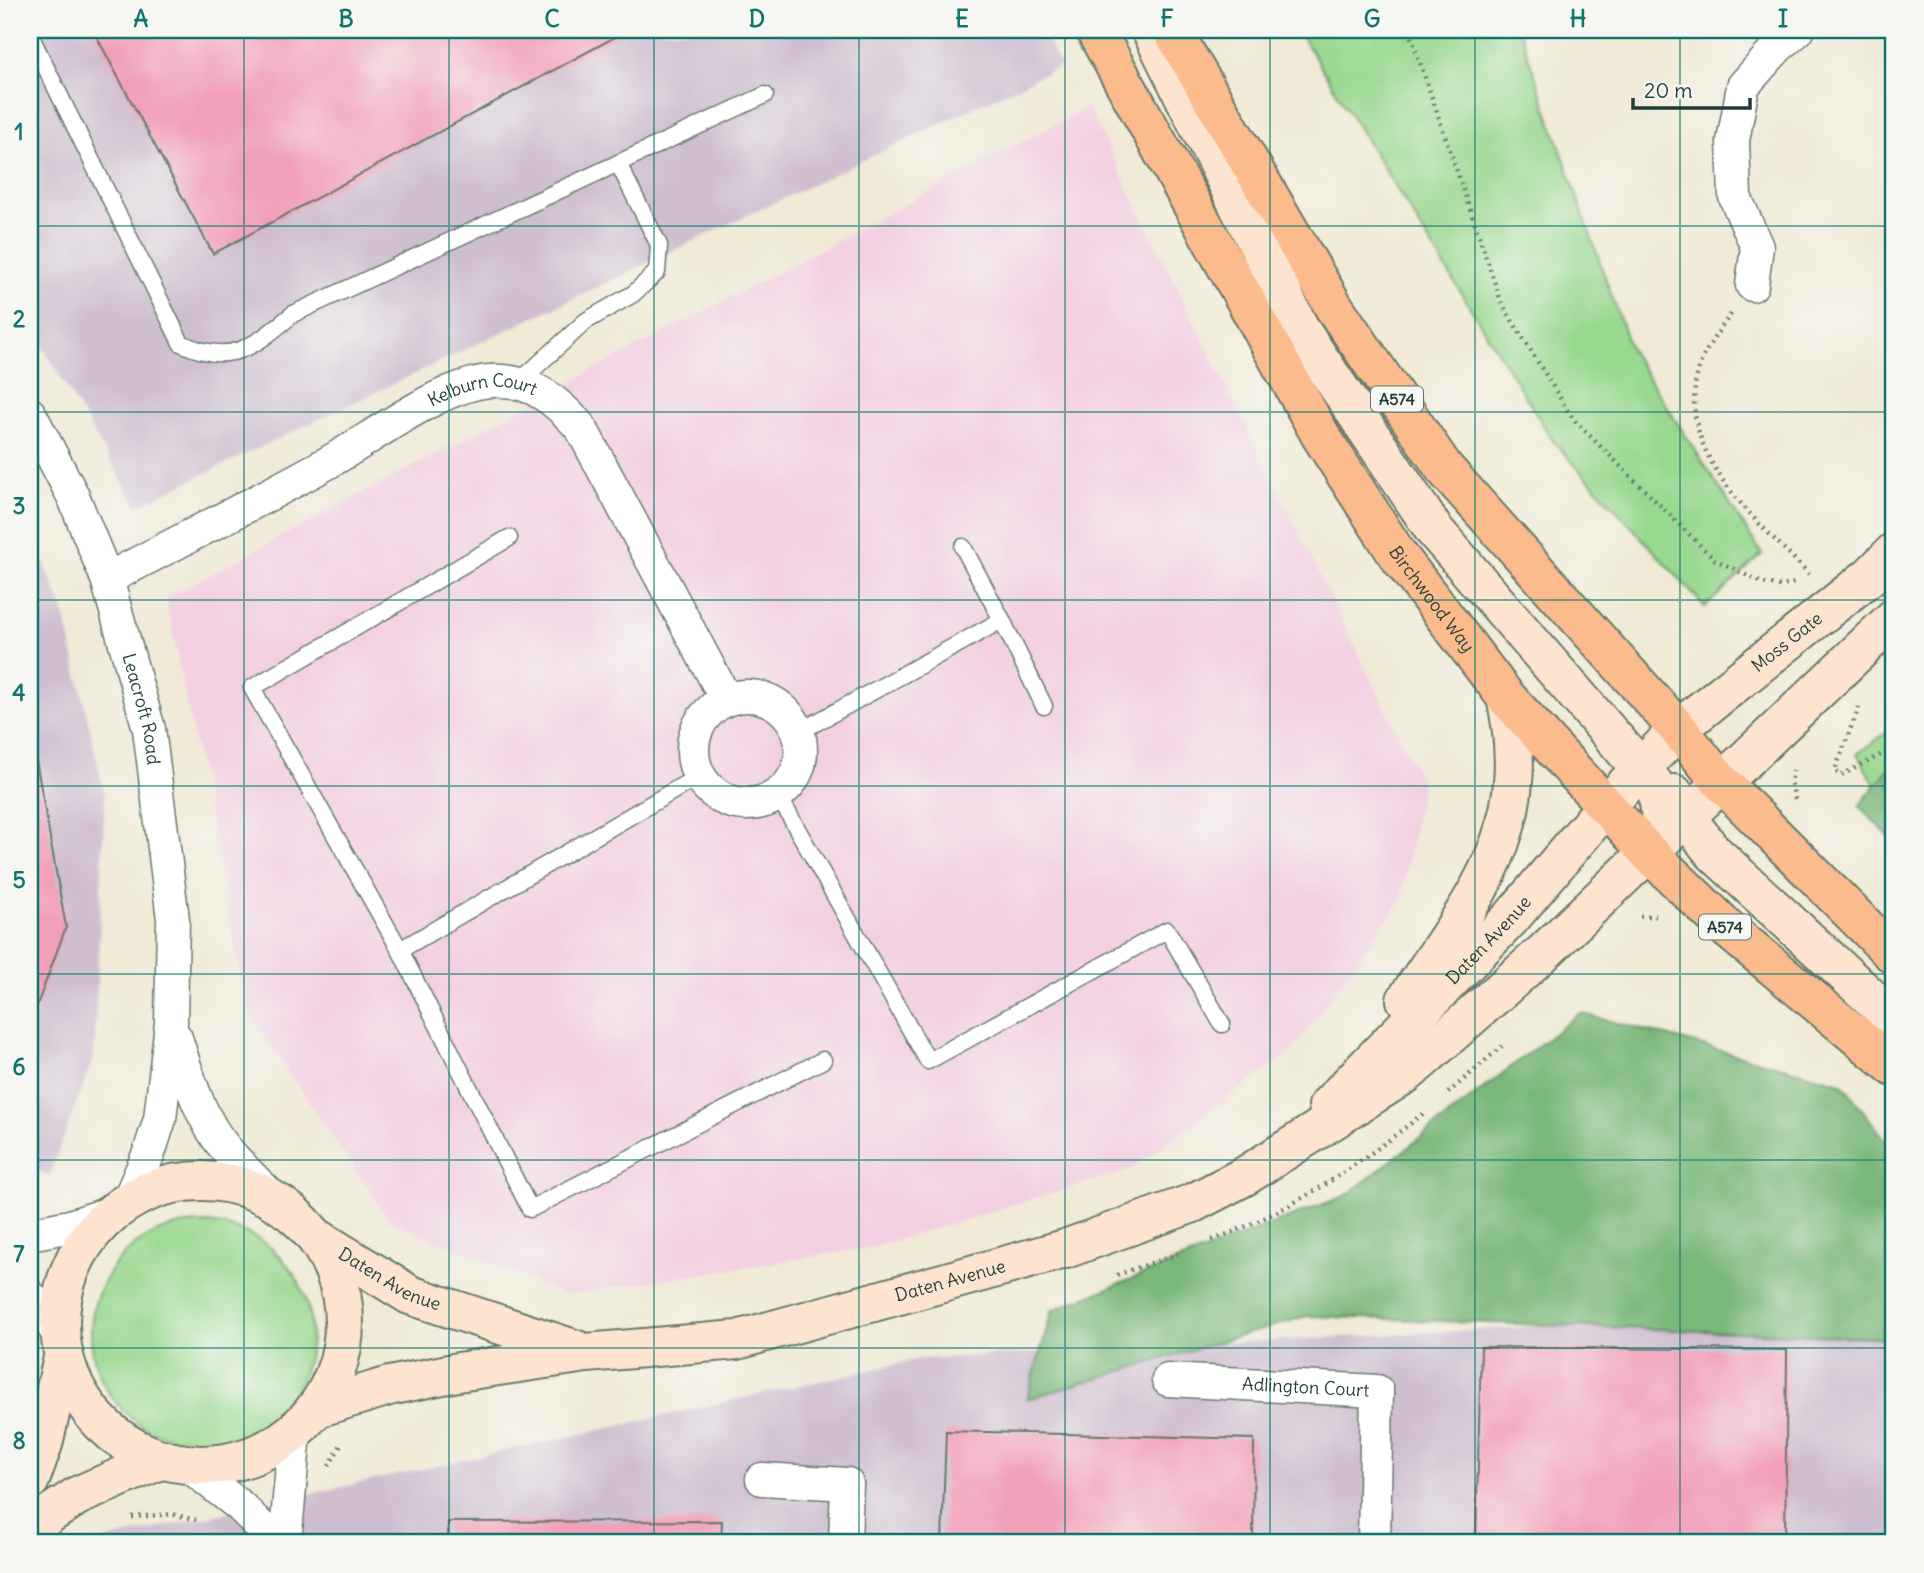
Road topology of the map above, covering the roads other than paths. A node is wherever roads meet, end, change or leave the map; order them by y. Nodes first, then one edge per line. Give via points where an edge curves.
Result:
1 (1095, 30) edge
2 (1151, 30) edge
3 (1172, 30) edge
4 (1798, 30) edge
5 (30, 35) edge
6 (765, 95) dead end
7 (618, 163) junction
8 (1752, 285) road end
9 (519, 382) junction
10 (30, 414) edge
11 (509, 538) dead end
12 (963, 547) dead end
13 (1894, 552) edge
14 (107, 579) junction
15 (1894, 618) edge
16 (1002, 620) junction
17 (1506, 697) junction
18 (726, 699) junction
19 (1044, 706) dead end
20 (1678, 729) junction
21 (799, 732) junction
22 (1641, 767) junction
23 (699, 776) junction
24 (1722, 783) junction
25 (778, 794) junction
26 (1605, 807) junction
27 (1686, 817) junction
28 (1649, 853) junction
29 (400, 950) junction
30 (1894, 955) edge
31 (1894, 1019) edge
32 (171, 1023) junction
33 (1222, 1024) dead end
34 (822, 1060) dead end
35 (1894, 1067) edge
36 (1357, 1075) junction
37 (1293, 1143) junction
38 (275, 1200) junction
39 (120, 1206) junction
40 (30, 1234) edge
41 (317, 1238) junction
42 (30, 1296) edge
43 (61, 1346) junction
44 (586, 1353) junction
45 (1168, 1380) dead end
46 (306, 1420) junction
47 (174, 1463) junction
48 (30, 1479) edge
49 (762, 1479) dead end
50 (30, 1528) edge
51 (277, 1543) edge
52 (285, 1543) edge
53 (845, 1543) edge
54 (1374, 1543) edge

1 - 17 main road, Birchwood Way / A574 via 1321,436 1397,554
2 - 22 street, A574 via 1308,342 1434,530
3 - 20 main road, A574 via 1334,307 1444,468
4 - 8 street via 1743,86 1733,141 1735,197 1757,247
5 - 7 lane via 181,343 204,354 252,348 293,314
6 - 7 lane
7 - 9 lane via 659,245 657,272 633,294 586,321
9 - 14 street, Kelburn Court via 471,384 444,395 329,462
9 - 18 street, Kelburn Court via 562,407 581,428
10 - 14 street, Leacroft Road via 73,496
11 - 29 lane via 252,688
12 - 16 lane
13 - 20 street, Moss Gate
14 - 32 street, Leacroft Road via 149,729 173,919
15 - 24 street
16 - 19 lane
16 - 21 lane
17 - 26 main road, Birchwood Way / A574
17 - 36 street via 1515,774 1502,843 1480,890
18 - 21 street via 743,695 777,704
18 - 23 street via 699,723 693,740
20 - 22 street, Daten Avenue
20 - 24 main road, A574
20 - 27 street, A574 via 1669,746 1669,780
21 - 25 street via 799,767
22 - 26 street, Daten Avenue
22 - 28 street, A574 via 1660,800 1662,819
23 - 25 street via 710,790 743,804
23 - 29 lane
24 - 27 street, Daten Avenue
24 - 30 main road, A574
25 - 33 lane via 928,1061 1167,930
26 - 28 main road, Birchwood Way / A574
26 - 36 street, Daten Avenue via 1511,918
27 - 28 street, Daten Avenue
27 - 31 street, A574 via 1713,852 1759,897
28 - 35 main road, Birchwood Way / A574 via 1747,947
28 - 37 street, Daten Avenue via 1407,1073
29 - 34 lane via 530,1209
32 - 38 street, Leacroft Road via 206,1120 224,1147
32 - 39 street, Leacroft Road via 160,1119
36 - 37 street, Daten Avenue
37 - 44 street, Daten Avenue via 1245,1176 1193,1203 1065,1249 737,1340
38 - 39 street via 239,1185 202,1180 163,1185
38 - 41 street
39 - 40 street via 70,1226
39 - 43 street via 82,1246 63,1288
41 - 44 street, Daten Avenue via 410,1295
41 - 46 street via 338,1279 345,1323 338,1368
42 - 43 street
43 - 47 street via 83,1403 99,1421 116,1438
43 - 48 street via 44,1444
44 - 46 street, Daten Avenue via 389,1386
45 - 54 street, Adlington Court via 1377,1391
46 - 47 street, Daten Avenue via 263,1452 227,1464
46 - 52 street
47 - 50 street via 78,1496
47 - 51 street via 240,1506
49 - 53 street via 847,1484

